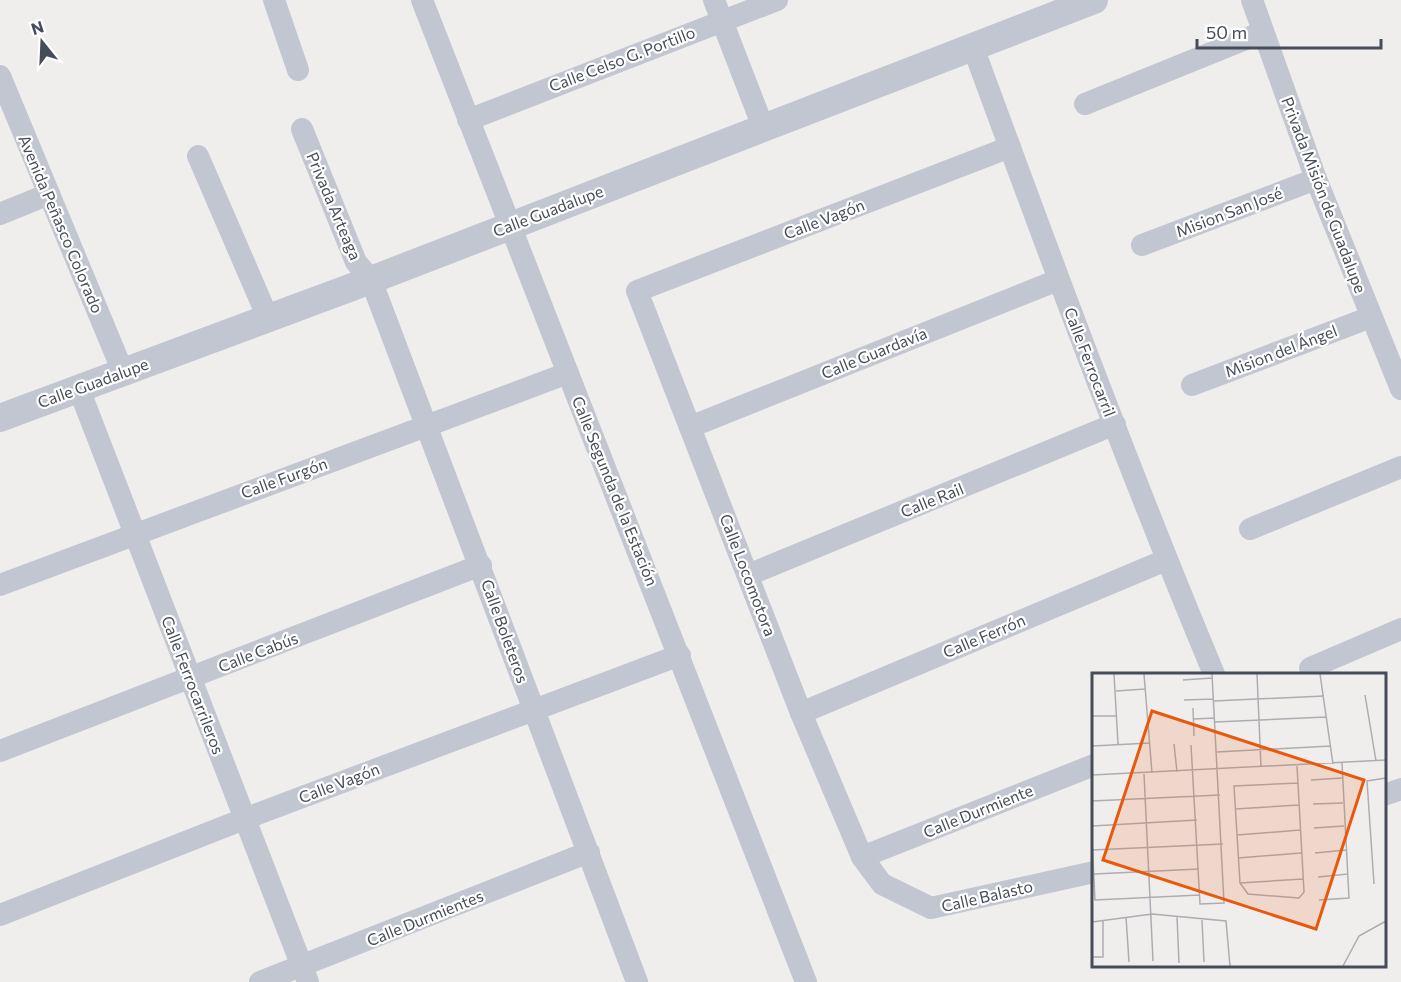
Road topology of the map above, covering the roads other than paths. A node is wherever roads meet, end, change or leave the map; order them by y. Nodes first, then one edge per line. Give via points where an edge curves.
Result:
1 (274, 0) edge
2 (422, 0) edge
3 (777, 0) edge
4 (1094, 0) edge
5 (1252, 0) edge
6 (717, 10) edge
7 (1263, 32) junction
8 (973, 47) junction
9 (298, 70) dead end
10 (0, 76) edge
11 (1085, 105) dead end
12 (468, 120) junction
13 (763, 127) junction
14 (303, 129) dead end
15 (1010, 147) junction
16 (198, 156) dead end
17 (1316, 179) junction
18 (49, 195) junction
19 (0, 214) edge
20 (510, 226) junction
21 (1142, 245) dead end
22 (371, 280) junction
23 (1058, 280) junction
24 (637, 291) joint
25 (1371, 317) junction
26 (268, 318) junction
27 (123, 372) junction
28 (568, 373) junction
29 (1192, 385) dead end
30 (79, 389) junction
31 (1401, 389) edge
32 (0, 418) edge
33 (1115, 424) junction
34 (427, 425) junction
35 (690, 427) junction
36 (1401, 468) edge
37 (1250, 529) dead end
38 (135, 533) junction
39 (1166, 560) junction
40 (481, 565) junction
41 (748, 575) junction
42 (0, 585) edge
43 (1401, 629) edge
44 (680, 655) junction
45 (1310, 668) dead end
46 (1213, 673) edge
47 (191, 678) junction
48 (532, 710) junction
49 (801, 713) junction
50 (0, 752) edge
51 (1092, 766) edge
52 (1401, 789) edge
53 (1386, 794) edge
54 (244, 819) junction
55 (589, 852) junction
56 (862, 857) junction
57 (1092, 872) edge
58 (0, 915) edge
59 (305, 974) edge
60 (260, 982) edge
61 (637, 982) edge
62 (806, 982) edge

1 - 9 street
2 - 12 street, Calle Segunda de la Estación
3 - 6 street, Calle Celso G. Portillo
4 - 8 street, Calle Guadalupe
5 - 7 street, Privada Misión de Guadalupe
6 - 12 street, Calle Celso G. Portillo
6 - 13 street
7 - 11 street
7 - 17 street, Privada Misión de Guadalupe
8 - 13 street, Calle Guadalupe
8 - 15 street, Calle Ferrocarril
10 - 18 street, Avenida Peñasco Colorado
12 - 20 street, Calle Segunda de la Estación
13 - 20 street, Calle Guadalupe
14 - 22 street, Privada Arteaga via 356,262
15 - 23 street, Calle Ferrocarril
15 - 24 street, Calle Vagón
16 - 26 street
17 - 21 street, Mision San José
17 - 25 street, Privada Misión de Guadalupe
18 - 19 street
18 - 27 street, Avenida Peñasco Colorado
20 - 22 street, Calle Guadalupe
20 - 28 street, Calle Segunda de la Estación
22 - 26 street, Calle Guadalupe
22 - 34 street, Calle Boleteros
23 - 33 street, Calle Ferrocarril
23 - 35 street, Calle Guardavía
24 - 35 street, Calle Locomotora
25 - 29 street, Mision del Ángel
25 - 31 street, Privada Misión de Guadalupe
26 - 27 street, Calle Guadalupe
27 - 30 street, Calle Guadalupe
28 - 34 street, Calle Furgón
28 - 44 street, Calle Segunda de la Estación
30 - 32 street, Calle Guadalupe
30 - 38 street, Calle Ferrocarrileros
33 - 39 street, Calle Ferrocarril
33 - 41 street, Calle Rail
34 - 38 street, Calle Furgón
34 - 40 street, Calle Boleteros
35 - 41 street, Calle Locomotora
36 - 37 street
38 - 42 street, Calle Furgón
38 - 47 street, Calle Ferrocarrileros
39 - 46 street, Calle Ferrocarril
39 - 49 street, Calle Ferrón
40 - 47 street, Calle Cabús
40 - 48 street, Calle Boleteros
41 - 49 street, Calle Locomotora
43 - 45 street
44 - 48 street, Calle Vagón
44 - 62 street, Calle Segunda de la Estación
47 - 50 street, Calle Cabús
47 - 54 street, Calle Ferrocarrileros
48 - 54 street, Calle Vagón
48 - 55 street, Calle Boleteros
49 - 56 street, Calle Locomotora
51 - 56 street, Calle Durmiente
52 - 53 street
54 - 58 street, Calle Vagón
54 - 59 street, Calle Ferrocarrileros
55 - 59 street, Calle Durmientes
55 - 61 street, Calle Boleteros
56 - 57 street, Calle Balasto via 882,884 931,908
59 - 60 street, Calle Durmientes

